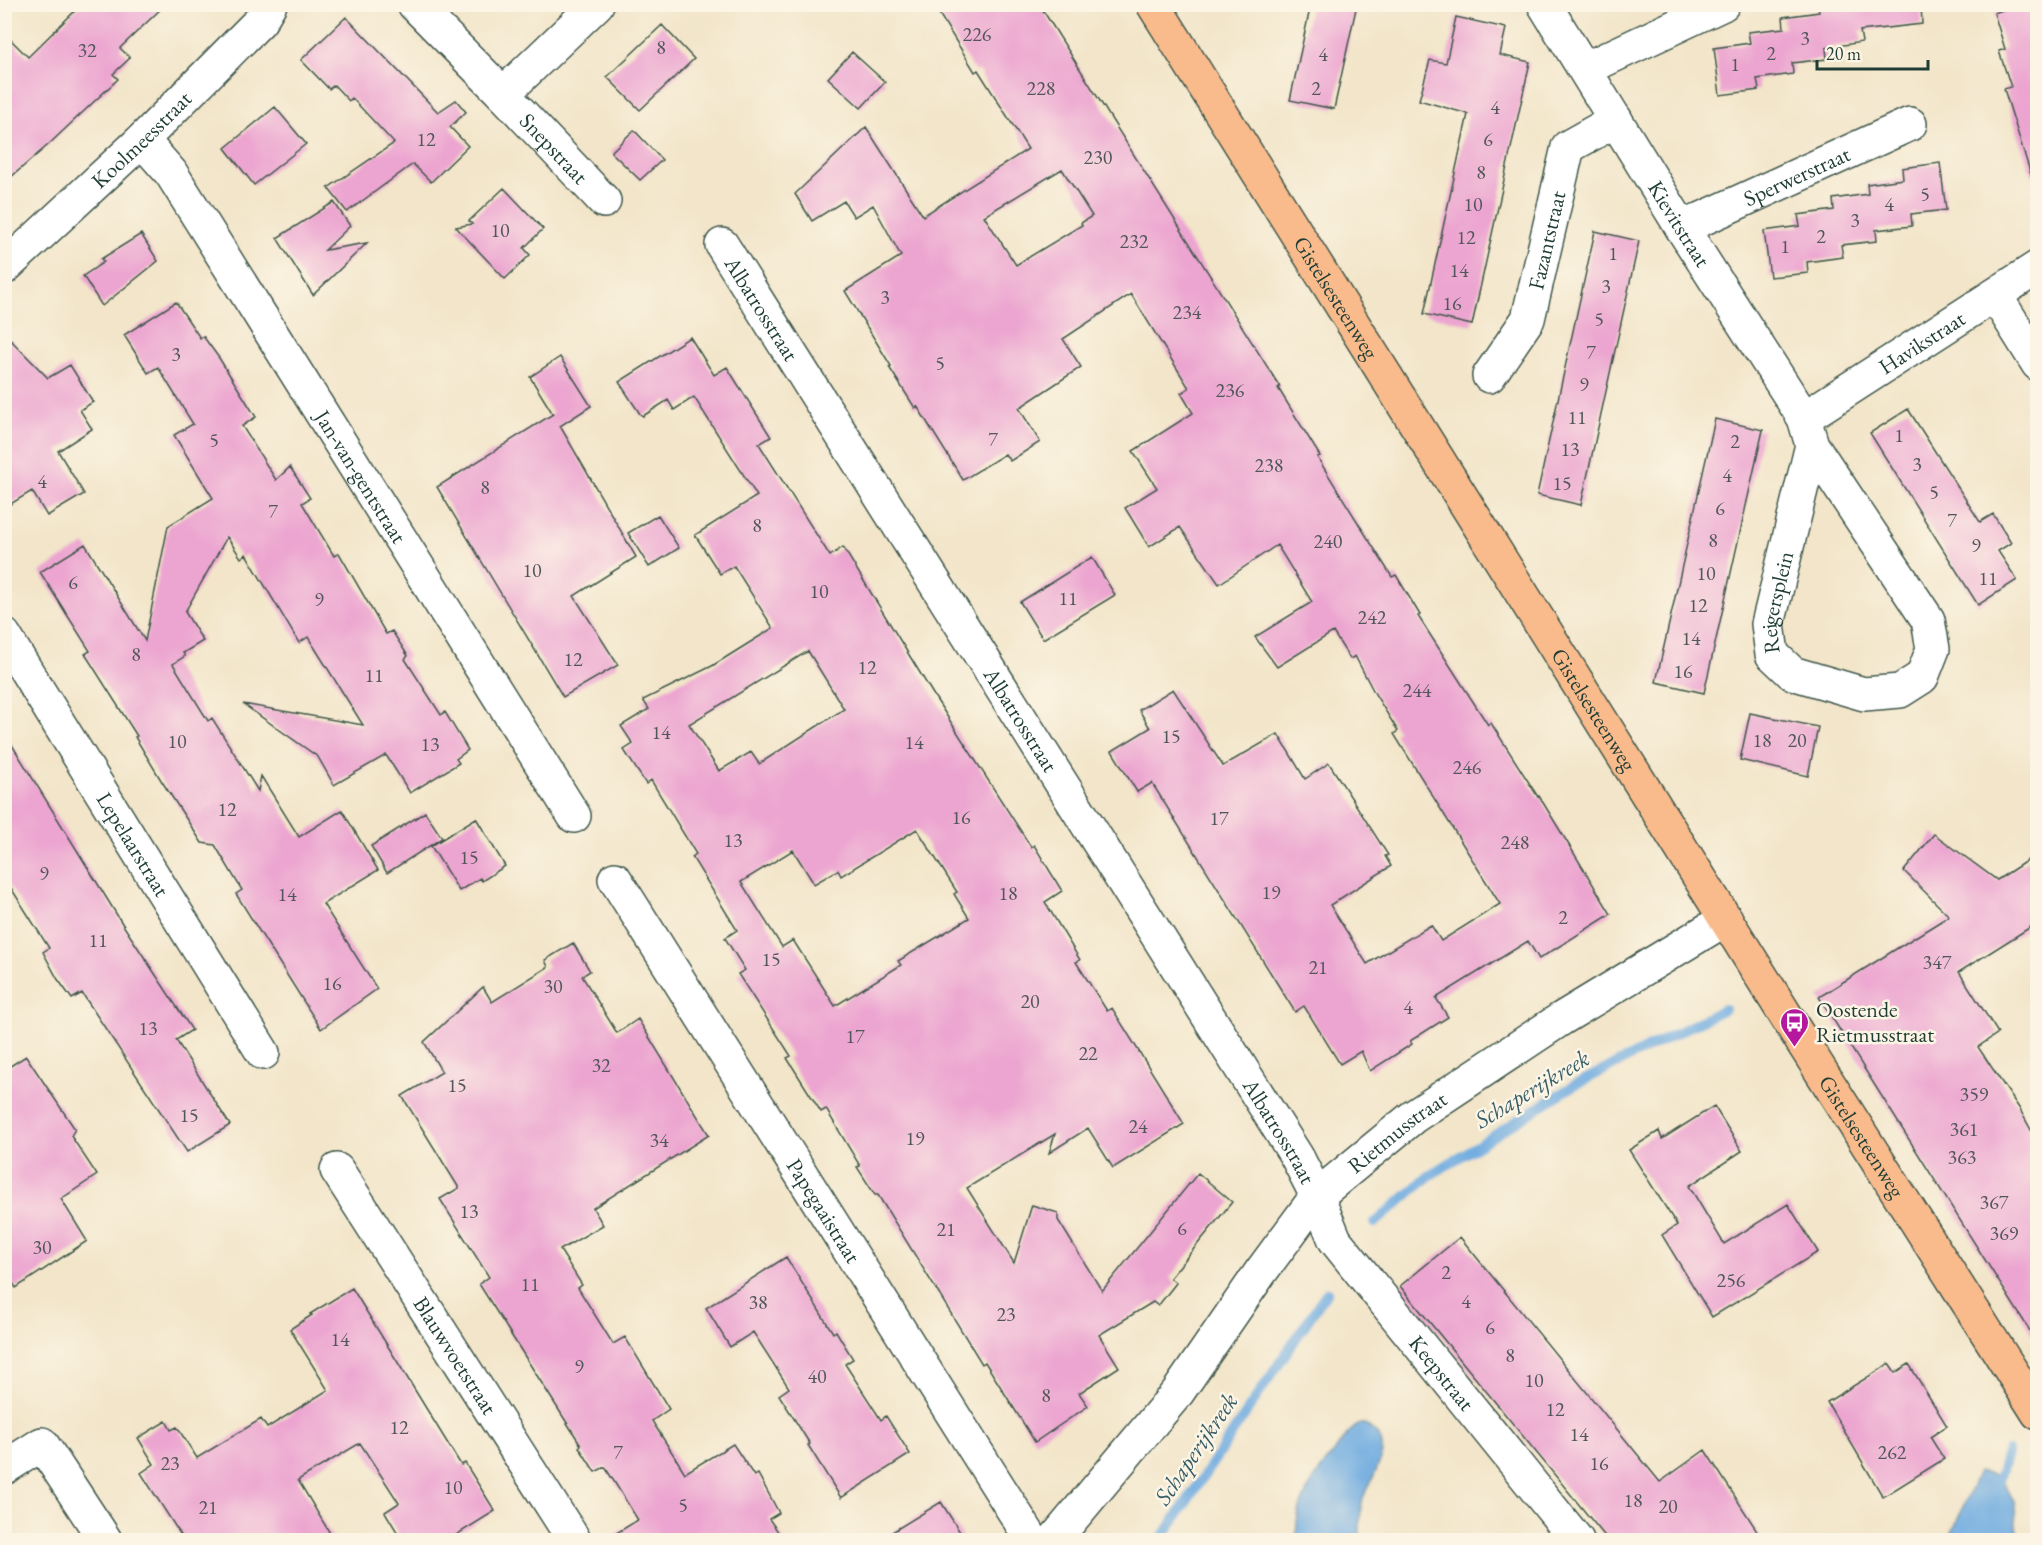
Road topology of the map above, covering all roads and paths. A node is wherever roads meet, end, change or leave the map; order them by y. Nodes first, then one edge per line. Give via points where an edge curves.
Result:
1 (270, 4) edge
2 (414, 4) edge
3 (597, 4) edge
4 (1153, 4) edge
5 (1544, 4) edge
6 (1723, 4) edge
7 (1585, 69) junction
8 (503, 94) junction
9 (1616, 120) junction
10 (1910, 124) dead end
11 (142, 140) junction
12 (604, 201) dead end
13 (1682, 228) junction
14 (722, 244) dead end
15 (2037, 267) edge
16 (4, 268) edge
17 (1995, 295) junction
18 (2037, 364) edge
19 (1489, 376) dead end
20 (1808, 431) junction
21 (4, 635) edge
22 (574, 816) dead end
23 (615, 879) dead end
24 (1725, 919) junction
25 (263, 1053) dead end
26 (337, 1170) dead end
27 (1317, 1197) junction
28 (2037, 1413) edge
29 (4, 1468) edge
30 (105, 1540) edge
31 (574, 1540) edge
32 (1032, 1540) edge
33 (1054, 1540) edge
34 (1577, 1540) edge

1 - 11 street, Koolmeesstraat via 260,21
2 - 8 street, Snepstraat
3 - 8 street, Snepstraat
4 - 24 main road, Gistelsesteenweg
5 - 7 street, Kievitstraat
6 - 7 street
7 - 9 street, Kievitstraat
8 - 12 street, Snepstraat
9 - 13 street, Kievitstraat
9 - 19 street, Fazantstraat via 1568,147 1528,319
10 - 13 street, Sperwerstraat
11 - 16 street, Koolmeesstraat
11 - 22 street, Jan-van-gentstraat via 171,172
13 - 20 street, Kievitstraat
14 - 27 street, Albatrosstraat via 1297,1157
15 - 17 street, Havikstraat
17 - 18 street
17 - 20 street, Havikstraat
20 - 20 street, Reigersplein via 1768,624 1772,654 1792,673 1864,694 1900,691 1922,677 1933,649 1928,620
21 - 25 street, Lepelaarstraat
23 - 32 street, Papegaaistraat
24 - 27 street, Rietmusstraat via 1561,1019 1413,1117
24 - 28 main road, Gistelsesteenweg
26 - 31 street, Blauwvoetstraat
27 - 33 street, Rietmusstraat via 1178,1392
27 - 34 street, Keepstraat via 1335,1240
29 - 30 street via 42,1444

